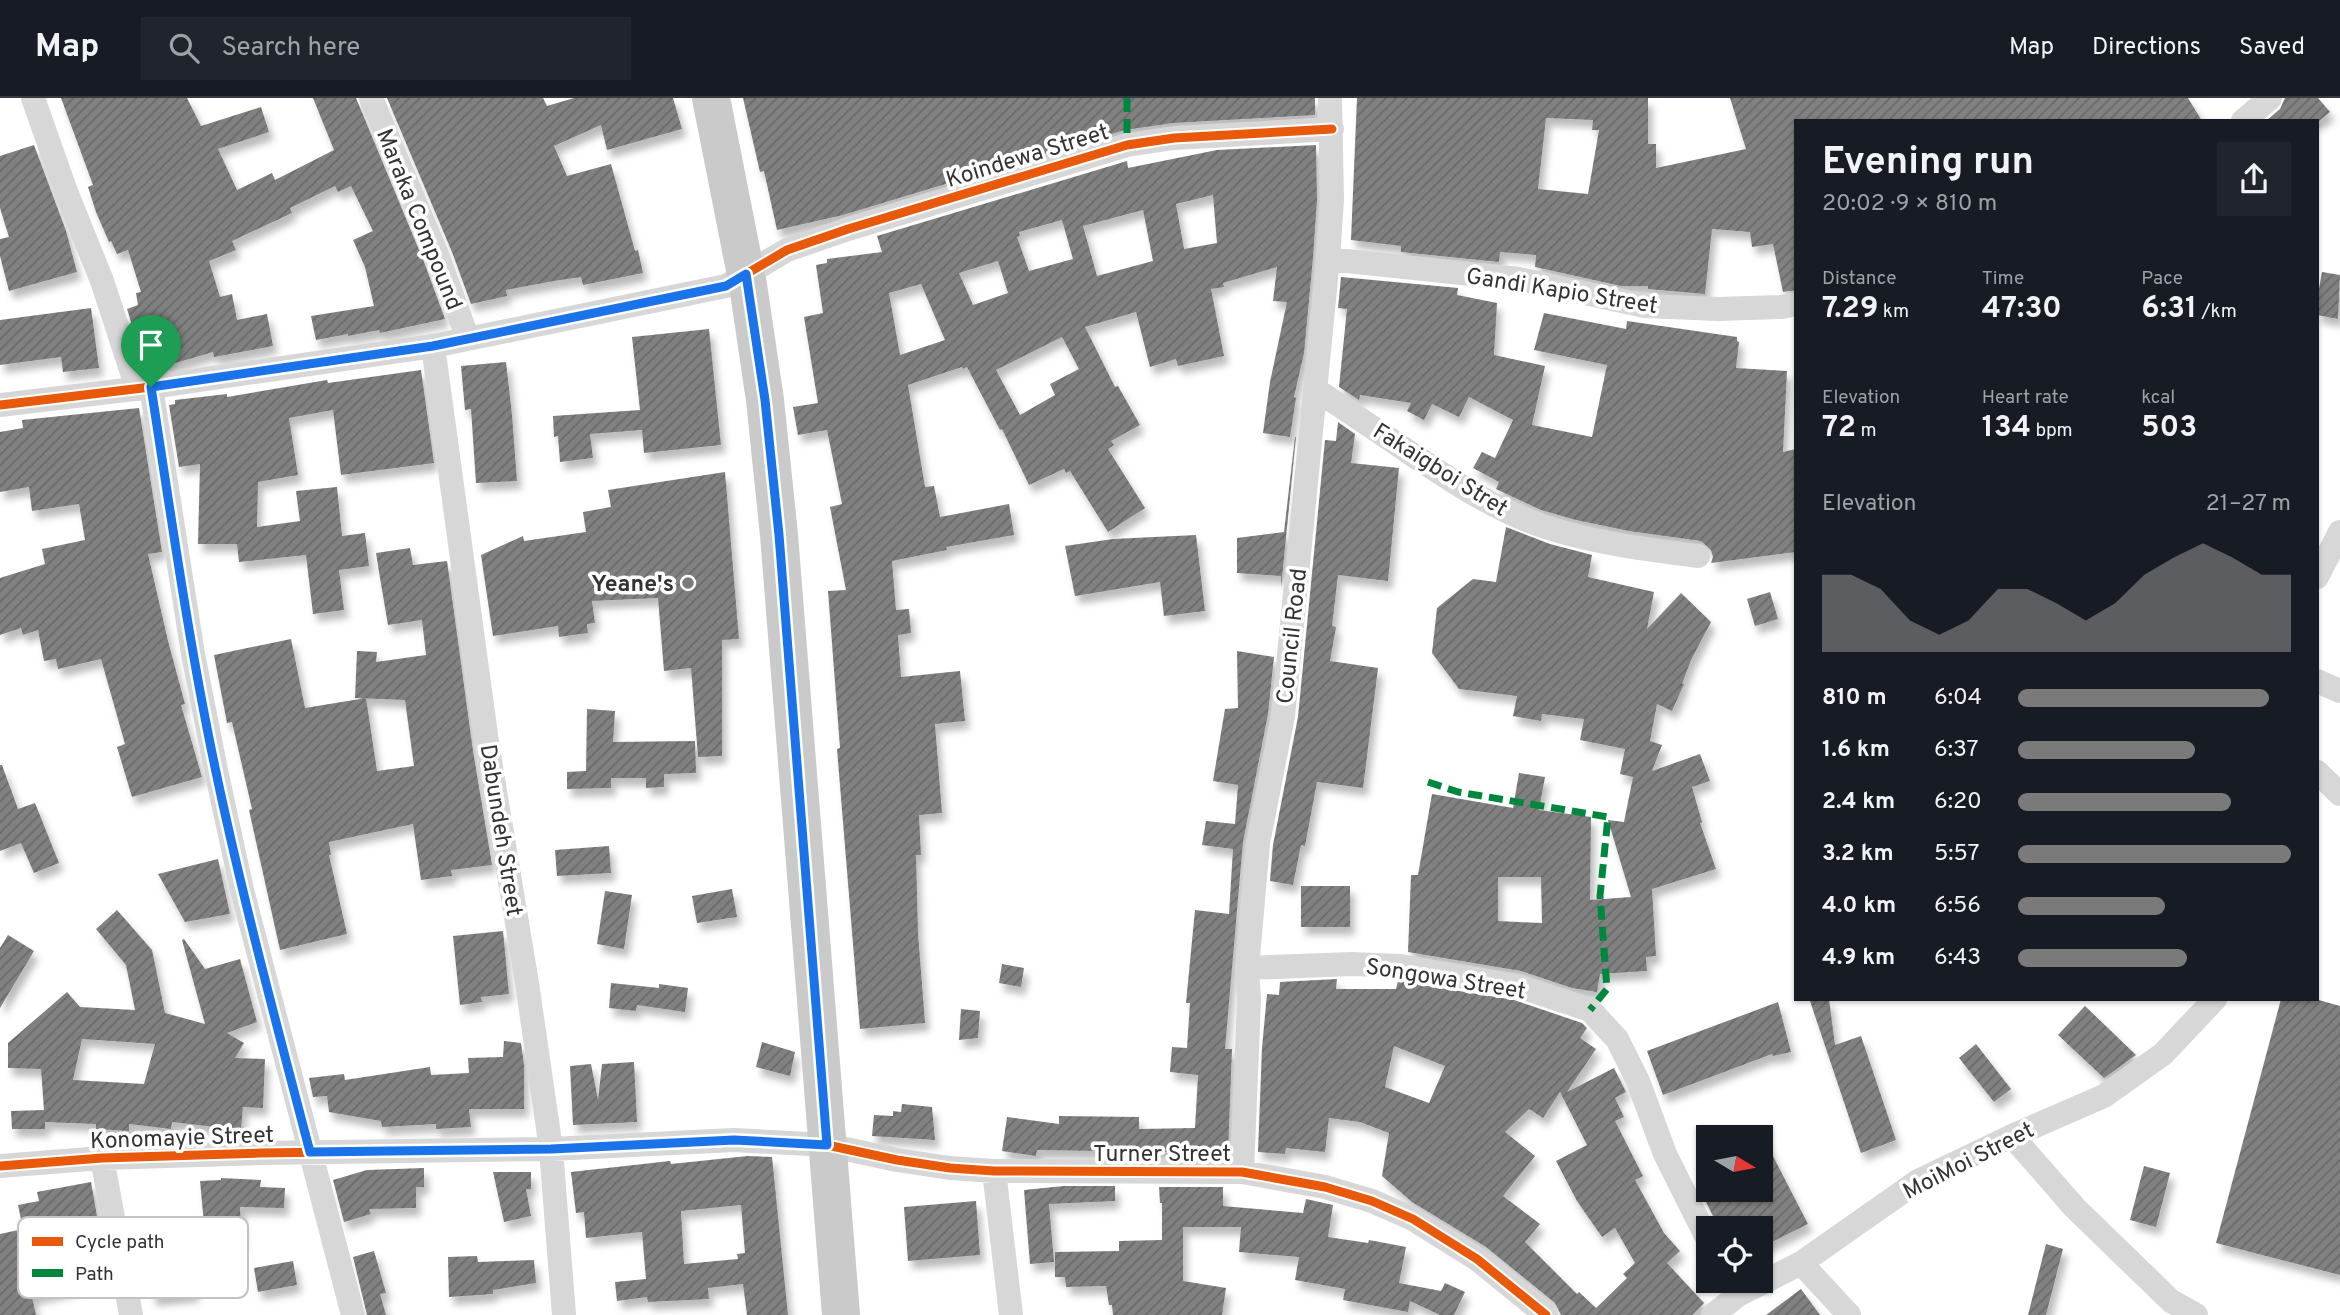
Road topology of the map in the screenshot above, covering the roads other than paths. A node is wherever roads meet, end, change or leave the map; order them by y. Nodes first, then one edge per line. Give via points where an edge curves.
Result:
1 (33, 98) edge
2 (372, 98) edge
3 (692, 98) edge
4 (711, 98) edge
5 (1331, 98) edge
6 (2270, 98) edge
7 (2245, 119) edge
8 (1332, 129) junction
9 (1328, 259) junction
10 (736, 280) junction
11 (1794, 304) edge
12 (468, 340) junction
13 (433, 346) junction
14 (144, 387) junction
15 (1315, 389) junction
16 (0, 405) edge
17 (2340, 531) edge
18 (1698, 556) dead end
19 (2319, 573) edge
20 (2319, 682) edge
21 (2340, 691) edge
22 (2319, 774) edge
23 (2340, 794) edge
24 (1247, 968) junction
25 (2213, 1001) edge
26 (2012, 1136) junction
27 (815, 1144) junction
28 (551, 1149) junction
29 (310, 1152) junction
30 (102, 1158) junction
31 (0, 1166) edge
32 (994, 1171) junction
33 (1242, 1172) junction
34 (1696, 1216) edge
35 (113, 1217) edge
36 (1801, 1263) junction
37 (1773, 1273) edge
38 (1730, 1293) edge
39 (353, 1315) edge
40 (564, 1315) edge
41 (818, 1315) edge
42 (841, 1315) edge
43 (1010, 1315) edge
44 (1546, 1315) edge
45 (1713, 1315) edge
46 (1849, 1315) edge
47 (2196, 1315) edge

1 - 14 street
2 - 12 street, Maraka Compound
3 - 10 main road
4 - 10 main road
5 - 8 street, Council Road
6 - 7 street
8 - 9 street, Council Road
8 - 10 street, Koindewa Street via 1127,145 848,229 788,250
9 - 11 street, Gandi Kapio Street via 1519,279 1645,306 1718,310
9 - 15 street, Council Road
10 - 12 street, Koindewa Street
10 - 27 main road
12 - 13 street, Koindewa Street
13 - 14 street, Koindewa Street
13 - 28 street, Dabundeh Street via 488,749
14 - 16 street, Koindewa Street
14 - 29 street via 242,890
15 - 18 street, Fakaigboi Stret via 1449,479 1516,516 1602,542
15 - 24 street, Council Road via 1283,716 1260,831
17 - 19 street
20 - 21 street
22 - 23 street
24 - 33 street, Council Road
24 - 34 street, Songowa Street via 1400,966 1518,986 1590,1010 1617,1039
25 - 26 street, MoiMoi Street via 2163,1054 2104,1096
26 - 36 street, MoiMoi Street via 1917,1181
26 - 47 street via 2075,1208 2171,1301
27 - 28 street, Konomayie Street via 734,1140
27 - 32 street, Turner Street via 923,1164
27 - 41 main road
27 - 42 main road
28 - 29 street, Konomayie Street
28 - 40 street, Dabundeh Street
29 - 30 street, Konomayie Street
29 - 39 street
30 - 31 street, Konomayie Street
30 - 35 street
32 - 33 street, Turner Street
32 - 43 street
33 - 44 street, Turner Street via 1325,1187 1413,1219 1477,1259
36 - 37 street, MoiMoi Street
36 - 46 street
38 - 45 street, MoiMoi Street

